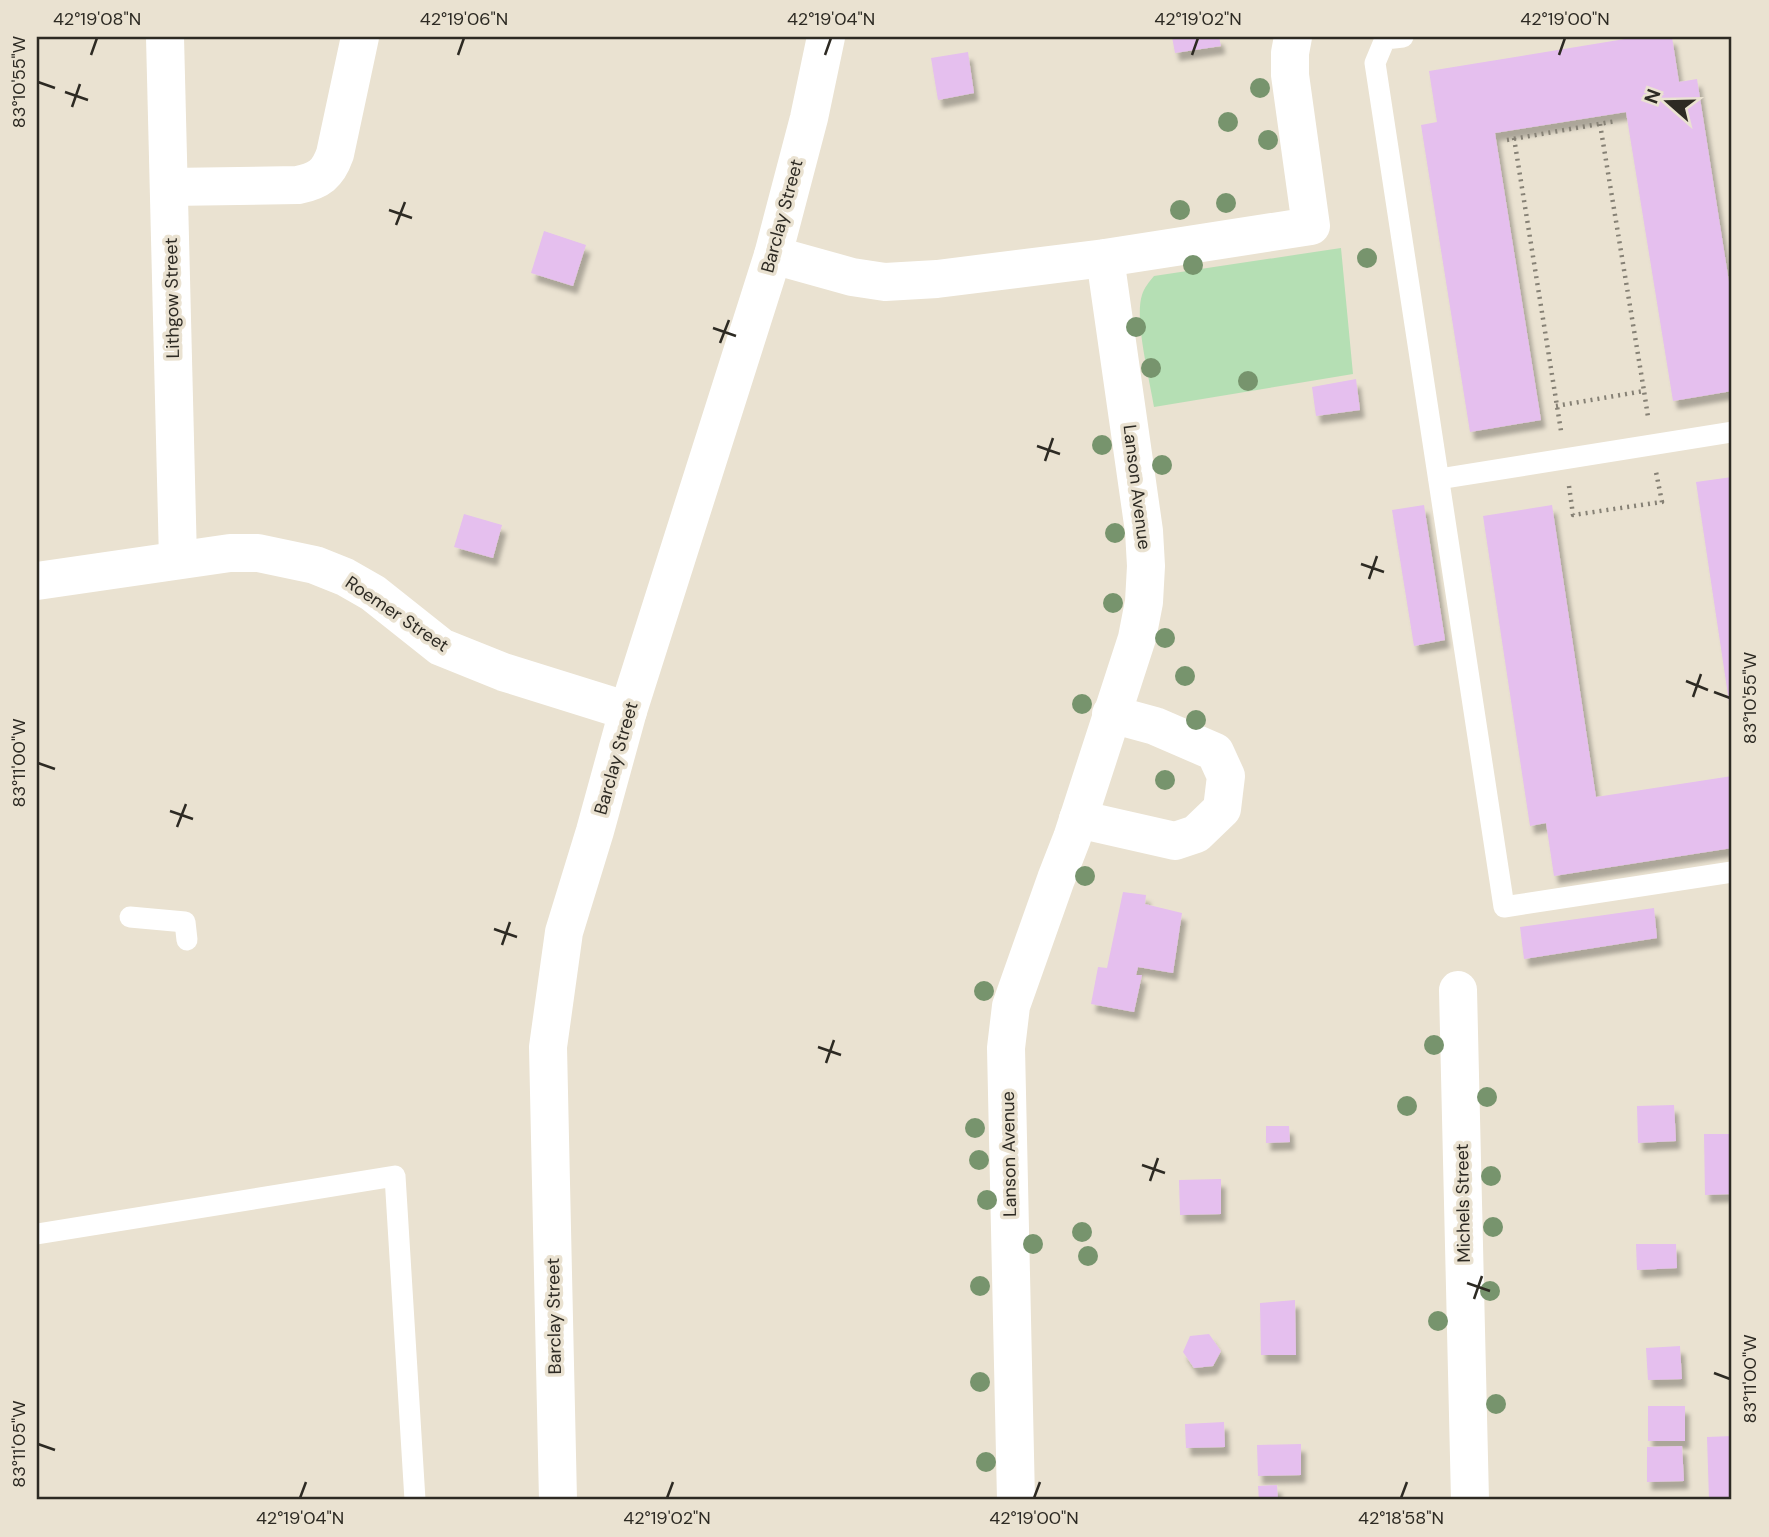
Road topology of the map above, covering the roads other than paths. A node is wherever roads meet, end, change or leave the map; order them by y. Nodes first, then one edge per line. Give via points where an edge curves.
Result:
1 (165, 37) edge
2 (360, 37) edge
3 (826, 37) edge
4 (1293, 37) edge
5 (1403, 37) edge
6 (169, 187) junction
7 (773, 255) junction
8 (1105, 258) junction
9 (1732, 432) edge
10 (1439, 479) junction
11 (178, 560) junction
12 (37, 581) edge
13 (628, 711) junction
14 (1111, 714) junction
15 (1078, 819) junction
16 (1732, 872) edge
17 (130, 917) dead end
18 (187, 940) dead end
19 (1458, 990) dead end
20 (37, 1234) edge
21 (415, 1500) edge
22 (558, 1500) edge
23 (1016, 1500) edge
24 (1469, 1500) edge

1 - 6 street, Lithgow Street
2 - 6 street via 335,154 322,176 298,185
3 - 7 street, Barclay Street
4 - 8 street via 1290,75 1311,226
5 - 10 lane via 1385,39 1375,63
6 - 11 street, Lithgow Street
7 - 8 street via 885,282
7 - 13 street, Barclay Street
8 - 14 street, Lanson Avenue via 1146,566 1137,638
9 - 10 lane
10 - 16 lane via 1504,907
11 - 12 street, Roemer Street
11 - 13 street, Roemer Street via 258,553 315,565 373,593 441,647 503,673
13 - 22 street, Barclay Street via 564,932 548,1047
14 - 15 street, Lanson Avenue
14 - 15 street via 1155,726 1214,752 1226,776 1222,809 1196,834 1175,841
15 - 23 street, Lanson Avenue via 1012,1006 1006,1048
17 - 18 lane via 185,922
19 - 24 street, Michels Street
20 - 21 lane via 395,1176

